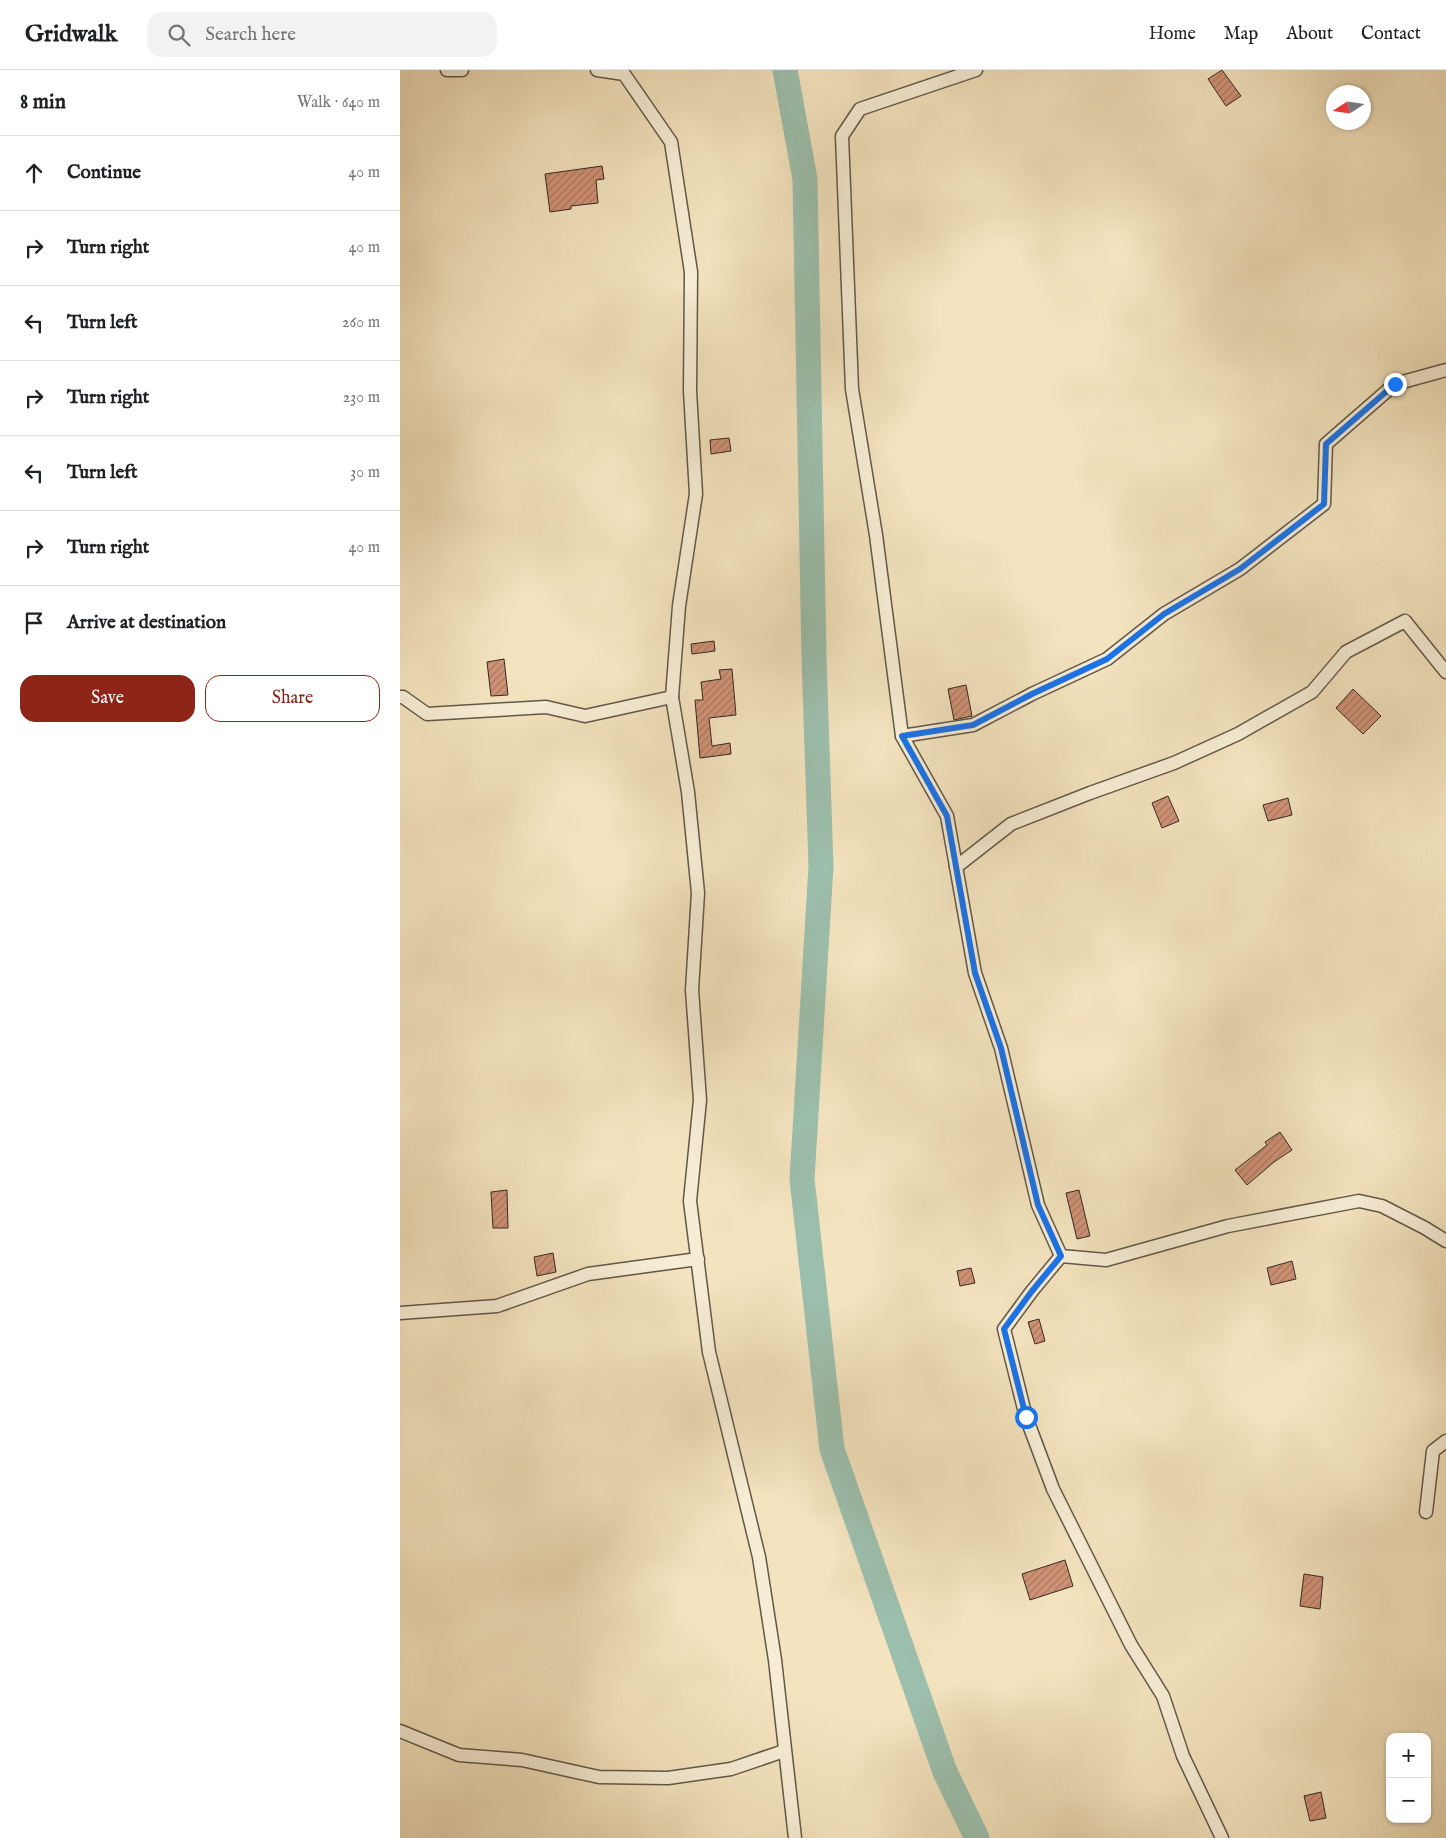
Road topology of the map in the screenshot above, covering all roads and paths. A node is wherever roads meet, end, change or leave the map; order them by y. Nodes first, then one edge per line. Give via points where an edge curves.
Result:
1 (447, 70) edge
2 (462, 70) edge
3 (597, 70) edge
4 (976, 70) edge
5 (1446, 370) edge
6 (1446, 672) edge
7 (672, 697) junction
8 (400, 698) edge
9 (902, 736) junction
10 (956, 867) junction
11 (1446, 1241) edge
12 (1061, 1256) junction
13 (698, 1259) junction
14 (400, 1313) edge
15 (1446, 1441) edge
16 (1426, 1512) dead end
17 (400, 1732) edge
18 (784, 1751) junction
19 (794, 1838) edge
20 (1222, 1838) edge

1 - 2 street
3 - 7 street via 624,74 671,142 690,272 690,391 696,494 679,606
4 - 9 street via 860,110 842,136 852,389 876,535
5 - 9 street via 1395,384 1326,444 1324,504 1240,569 1164,614 1107,659 973,725
6 - 10 street via 1405,621 1346,652 1312,692 1238,734 1174,763 1011,824
7 - 8 street via 585,716 546,706 427,714
7 - 13 street via 688,792 698,893 692,990 700,1100 690,1201
9 - 10 street via 947,816
10 - 12 street via 975,973 1001,1048 1038,1205
11 - 12 street via 1382,1206 1359,1201 1228,1226 1106,1260
12 - 20 street via 1004,1329 1026,1417 1053,1489 1132,1645 1163,1696 1183,1756
13 - 14 street via 588,1274 496,1306
13 - 18 street via 709,1352 759,1557 775,1660
15 - 16 street via 1433,1451
17 - 18 street via 459,1754 522,1760 599,1777 668,1778 731,1769
18 - 19 street

